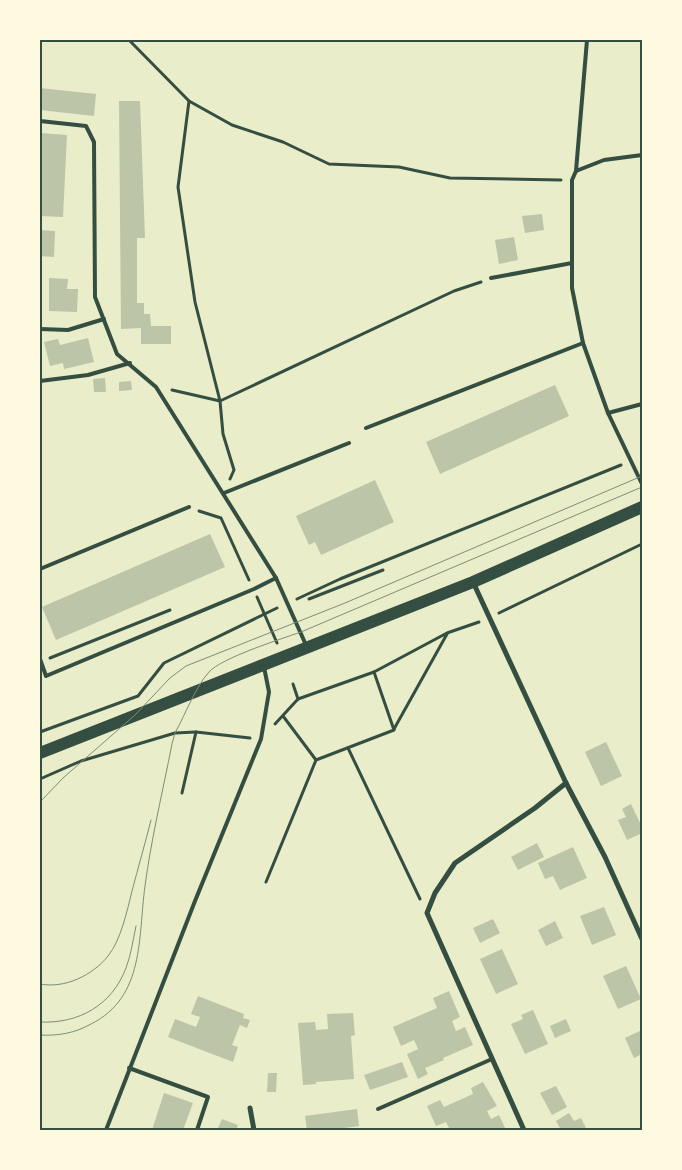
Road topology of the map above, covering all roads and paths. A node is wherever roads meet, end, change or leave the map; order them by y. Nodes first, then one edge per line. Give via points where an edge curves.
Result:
1 (129, 40) edge
2 (587, 40) edge
3 (189, 101) junction
4 (40, 121) edge
5 (642, 155) edge
6 (576, 171) junction
7 (572, 180) junction
8 (572, 263) junction
9 (491, 278) joint
10 (104, 319) junction
11 (40, 329) edge
12 (583, 343) junction
13 (130, 363) junction
14 (40, 381) edge
15 (156, 387) junction
16 (220, 401) junction
17 (642, 404) edge
18 (608, 413) junction
19 (366, 428) dead end
20 (349, 443) dead end
21 (631, 461) junction
22 (642, 484) edge
23 (224, 493) junction
24 (189, 507) joint
25 (642, 507) edge
26 (642, 544) edge
27 (40, 569) edge
28 (384, 570) dead end
29 (276, 578) junction
30 (248, 579) junction
31 (340, 579) junction
32 (473, 582) junction
33 (239, 583) dead end
34 (343, 586) junction
35 (254, 589) junction
36 (309, 600) dead end
37 (288, 603) junction
38 (176, 608) dead end
39 (264, 613) junction
40 (489, 618) junction
41 (447, 634) junction
42 (277, 643) dead end
43 (307, 647) junction
44 (40, 660) edge
45 (263, 665) junction
46 (374, 672) junction
47 (293, 684) dead end
48 (298, 699) junction
49 (282, 716) junction
50 (394, 730) junction
51 (40, 732) edge
52 (196, 732) junction
53 (260, 739) junction
54 (348, 748) junction
55 (40, 753) edge
56 (316, 760) junction
57 (40, 780) edge
58 (566, 783) junction
59 (182, 793) dead end
60 (266, 882) dead end
61 (427, 913) junction
62 (642, 938) edge
63 (492, 1059) junction
64 (130, 1068) junction
65 (250, 1108) dead end
66 (378, 1109) dead end
67 (106, 1130) edge
68 (197, 1130) edge
69 (254, 1130) edge
70 (524, 1130) edge

1 - 3 path
2 - 6 lane
3 - 7 path via 232,125 283,142 329,164 399,167 450,178
3 - 16 path via 178,187 195,302
4 - 10 lane via 86,126 94,142 95,297
5 - 6 lane via 604,160
6 - 7 lane
7 - 8 lane
8 - 9 lane
8 - 12 lane via 572,288
9 - 16 path via 454,291
10 - 11 lane via 68,330
10 - 13 lane via 117,354
12 - 18 lane
12 - 19 lane
13 - 14 lane via 88,375
13 - 15 lane
15 - 16 path
15 - 23 lane
16 - 23 path via 223,434 234,470
17 - 18 lane
18 - 21 lane
20 - 23 lane
21 - 22 lane
21 - 31 path
23 - 29 lane
24 - 27 lane
24 - 30 path via 221,518
25 - 32 main road
26 - 40 path
28 - 34 path
29 - 35 lane
29 - 37 lane
30 - 33 path
30 - 35 path
31 - 34 path
31 - 37 path
32 - 40 street
32 - 43 main road
34 - 36 path
35 - 39 path
35 - 44 lane via 46,676
37 - 39 path
37 - 43 lane
38 - 44 path
39 - 42 path
39 - 51 path via 164,663 138,696
40 - 41 path
40 - 58 street
41 - 46 path
41 - 50 path
43 - 45 main road
45 - 53 lane via 269,692
45 - 55 main road
46 - 48 path
46 - 50 path
47 - 48 path
48 - 49 path
49 - 53 path
49 - 56 path
50 - 54 path
52 - 53 path
52 - 57 path via 175,733 81,761
52 - 59 path
53 - 64 lane
54 - 56 path
54 - 61 path
56 - 60 path
58 - 61 street via 536,808 455,863 435,893
58 - 62 street
61 - 63 street
63 - 66 lane
63 - 70 street
64 - 67 lane
64 - 68 lane via 208,1097
65 - 69 street

